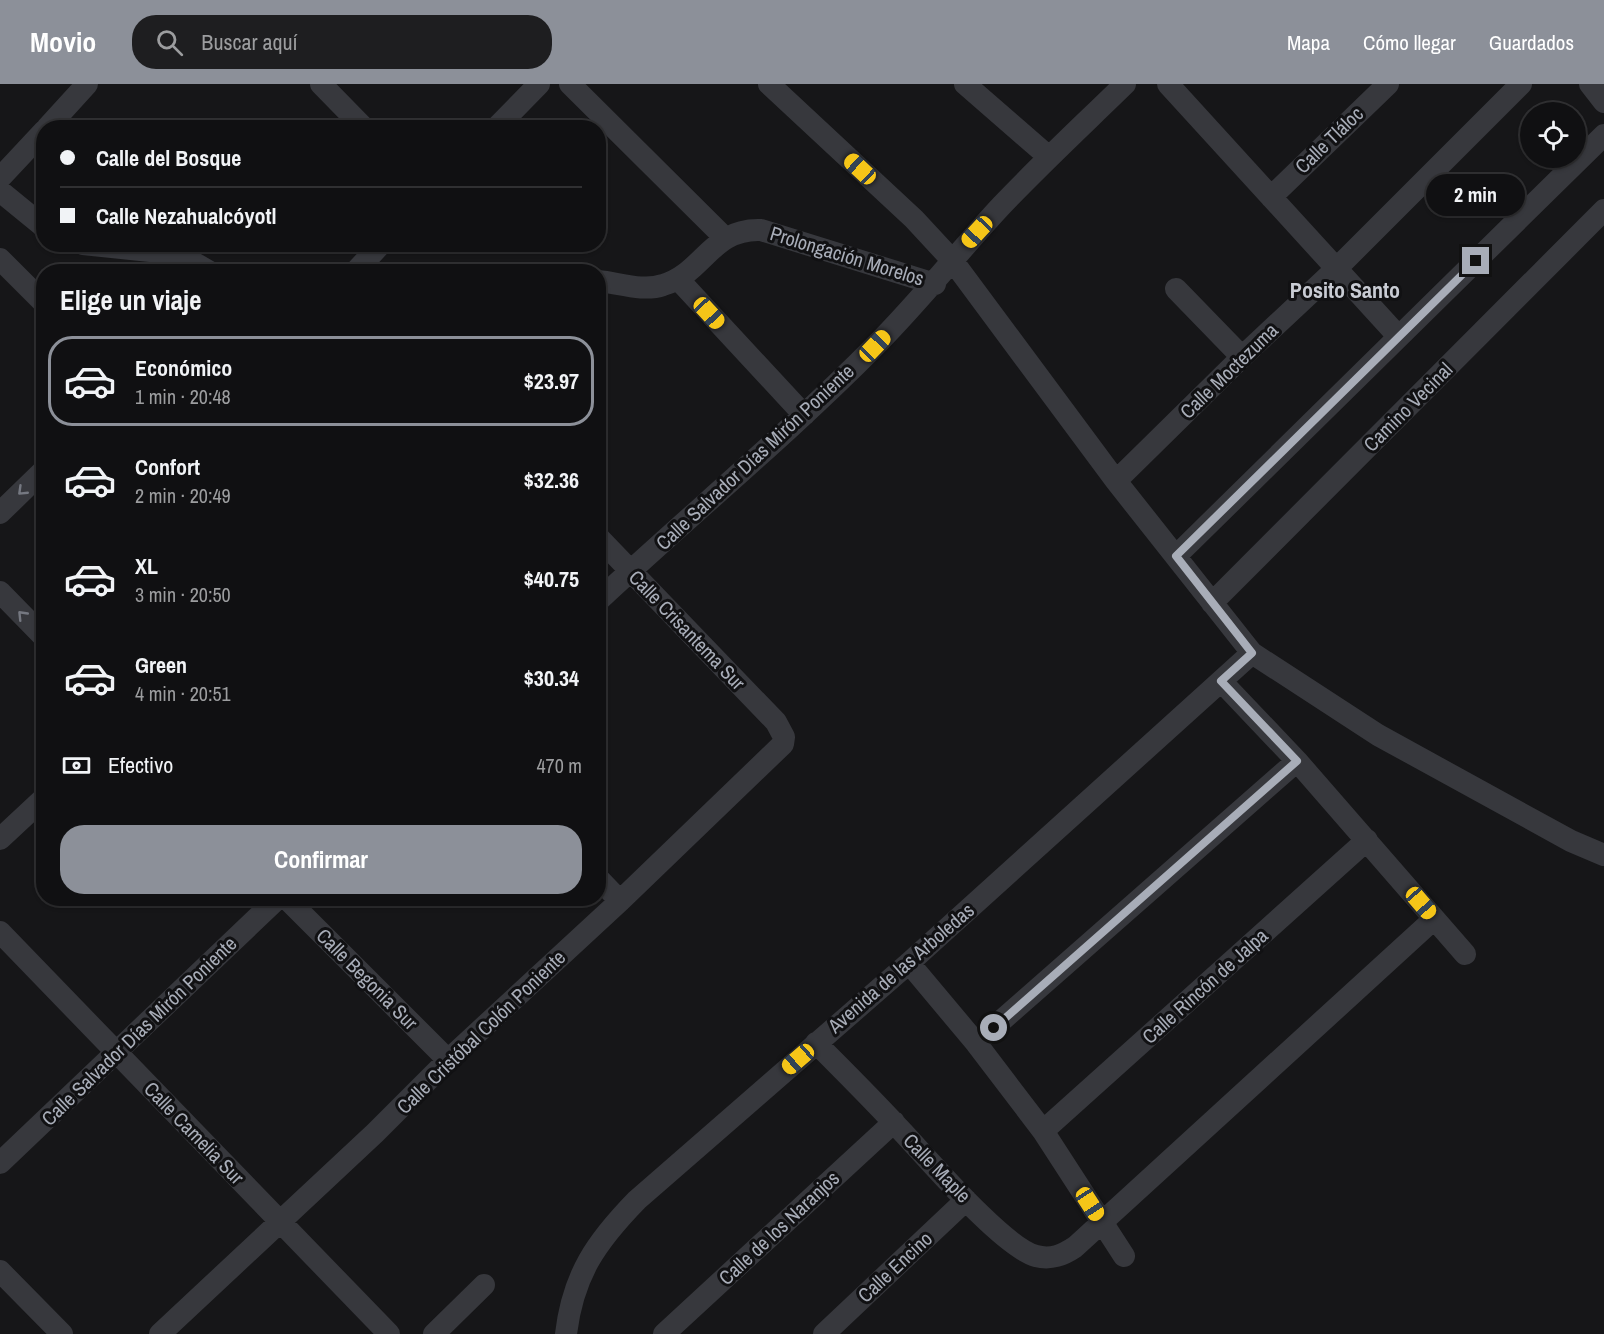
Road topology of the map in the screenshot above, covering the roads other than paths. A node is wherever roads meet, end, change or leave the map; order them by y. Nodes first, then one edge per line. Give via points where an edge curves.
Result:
1 (87, 84) edge
2 (321, 84) edge
3 (538, 84) edge
4 (570, 84) edge
5 (769, 84) edge
6 (964, 84) edge
7 (1125, 84) edge
8 (1168, 84) edge
9 (1388, 84) edge
10 (1521, 84) edge
11 (1590, 84) edge
12 (1604, 102) edge
13 (54, 120) edge
14 (356, 120) edge
15 (504, 120) edge
16 (1604, 135) edge
17 (36, 140) edge
18 (1049, 158) junction
19 (0, 178) edge
20 (0, 191) edge
21 (1271, 197) junction
22 (1604, 210) edge
23 (36, 220) edge
24 (725, 238) junction
25 (170, 252) edge
26 (374, 252) edge
27 (0, 259) edge
28 (952, 260) junction
29 (196, 264) edge
30 (362, 264) edge
31 (1336, 269) junction
32 (678, 279) junction
33 (606, 282) edge
34 (934, 284) junction
35 (1176, 289) dead end
36 (36, 295) edge
37 (1398, 336) junction
38 (1242, 357) junction
39 (804, 415) junction
40 (36, 478) edge
41 (1116, 482) junction
42 (0, 513) edge
43 (606, 545) edge
44 (1176, 556) junction
45 (631, 571) junction
46 (0, 592) edge
47 (606, 594) edge
48 (1212, 603) junction
49 (36, 629) edge
50 (1252, 653) junction
51 (1221, 681) junction
52 (776, 722) joint
53 (1297, 761) junction
54 (36, 805) edge
55 (0, 839) edge
56 (1367, 840) junction
57 (1604, 855) edge
58 (606, 886) edge
59 (620, 901) junction
60 (270, 906) edge
61 (294, 906) edge
62 (1434, 919) junction
63 (0, 932) edge
64 (1465, 954) dead end
65 (909, 963) junction
66 (816, 1043) junction
67 (976, 1043) junction
68 (116, 1051) junction
69 (448, 1060) junction
70 (894, 1122) junction
71 (1043, 1131) junction
72 (0, 1163) edge
73 (966, 1200) junction
74 (279, 1222) junction
75 (1102, 1222) junction
76 (1124, 1256) dead end
77 (0, 1271) edge
78 (484, 1285) dead end
79 (62, 1334) edge
80 (160, 1334) edge
81 (388, 1334) edge
82 (434, 1334) edge
83 (566, 1334) edge
84 (664, 1334) edge
85 (824, 1334) edge

1 - 13 street
2 - 14 street
3 - 15 street
4 - 24 street
5 - 28 street via 914,219
6 - 18 street
7 - 18 street, Calle Salvador Días Mirón Poniente
8 - 21 street
9 - 21 street, Calle Tláloc
10 - 31 street, Calle Moctezuma
11 - 12 street
16 - 37 street
17 - 19 street
18 - 28 street, Calle Salvador Días Mirón Poniente
20 - 23 street
21 - 31 street
22 - 48 street, Camino Vecinal
24 - 32 street
24 - 34 street, Prolongación Morelos via 747,229 762,230
25 - 29 street
26 - 30 street
27 - 36 street
28 - 34 street, Calle Salvador Días Mirón Poniente
28 - 41 street
31 - 37 street
31 - 38 street, Calle Moctezuma
32 - 33 street via 651,288
32 - 39 street
34 - 39 street, Calle Salvador Días Mirón Poniente
35 - 38 street
37 - 44 street
38 - 41 street, Calle Moctezuma
39 - 45 street, Calle Salvador Días Mirón Poniente
40 -> 42 street
41 - 44 street
43 - 45 street, Calle Crisantema Sur
44 - 48 street
45 - 47 street, Calle Salvador Días Mirón Poniente
45 - 52 street, Calle Crisantema Sur
49 -> 46 street
48 - 50 street
50 - 51 street, Avenida de las Arboledas
50 - 57 street via 1378,735 1571,841
51 - 53 street
51 - 65 street, Avenida de las Arboledas
52 - 59 street, Calle Cristóbal Colón Poniente via 784,737 779,750
53 - 56 street
53 - 67 street
54 - 55 street
56 - 62 street
56 - 71 street, Calle Rincón de Jalpa
58 - 59 street
59 - 69 street, Calle Cristóbal Colón Poniente
60 - 68 street, Calle Salvador Días Mirón Poniente
61 - 69 street, Calle Begonia Sur
62 - 64 street
62 - 75 street
63 - 68 street, Calle Camelia Sur
65 - 66 street, Avenida de las Arboledas
65 - 67 street
66 - 70 street, Calle Maple
66 - 83 street, Avenida de las Arboledas via 637,1200 606,1232 583,1267 569,1308
67 - 71 street
68 - 72 street, Calle Salvador Días Mirón Poniente
68 - 74 street, Calle Camelia Sur
69 - 74 street, Calle Cristóbal Colón Poniente
70 - 73 street, Calle Maple
70 - 84 street, Calle de los Naranjos
71 - 75 street
73 - 75 street, Calle Maple via 1025,1252 1048,1258 1075,1247
73 - 85 street, Calle Encino
74 - 80 street, Calle Cristóbal Colón Poniente
74 - 81 street, Calle Camelia Sur
75 - 76 street
77 - 79 street
78 - 82 street

